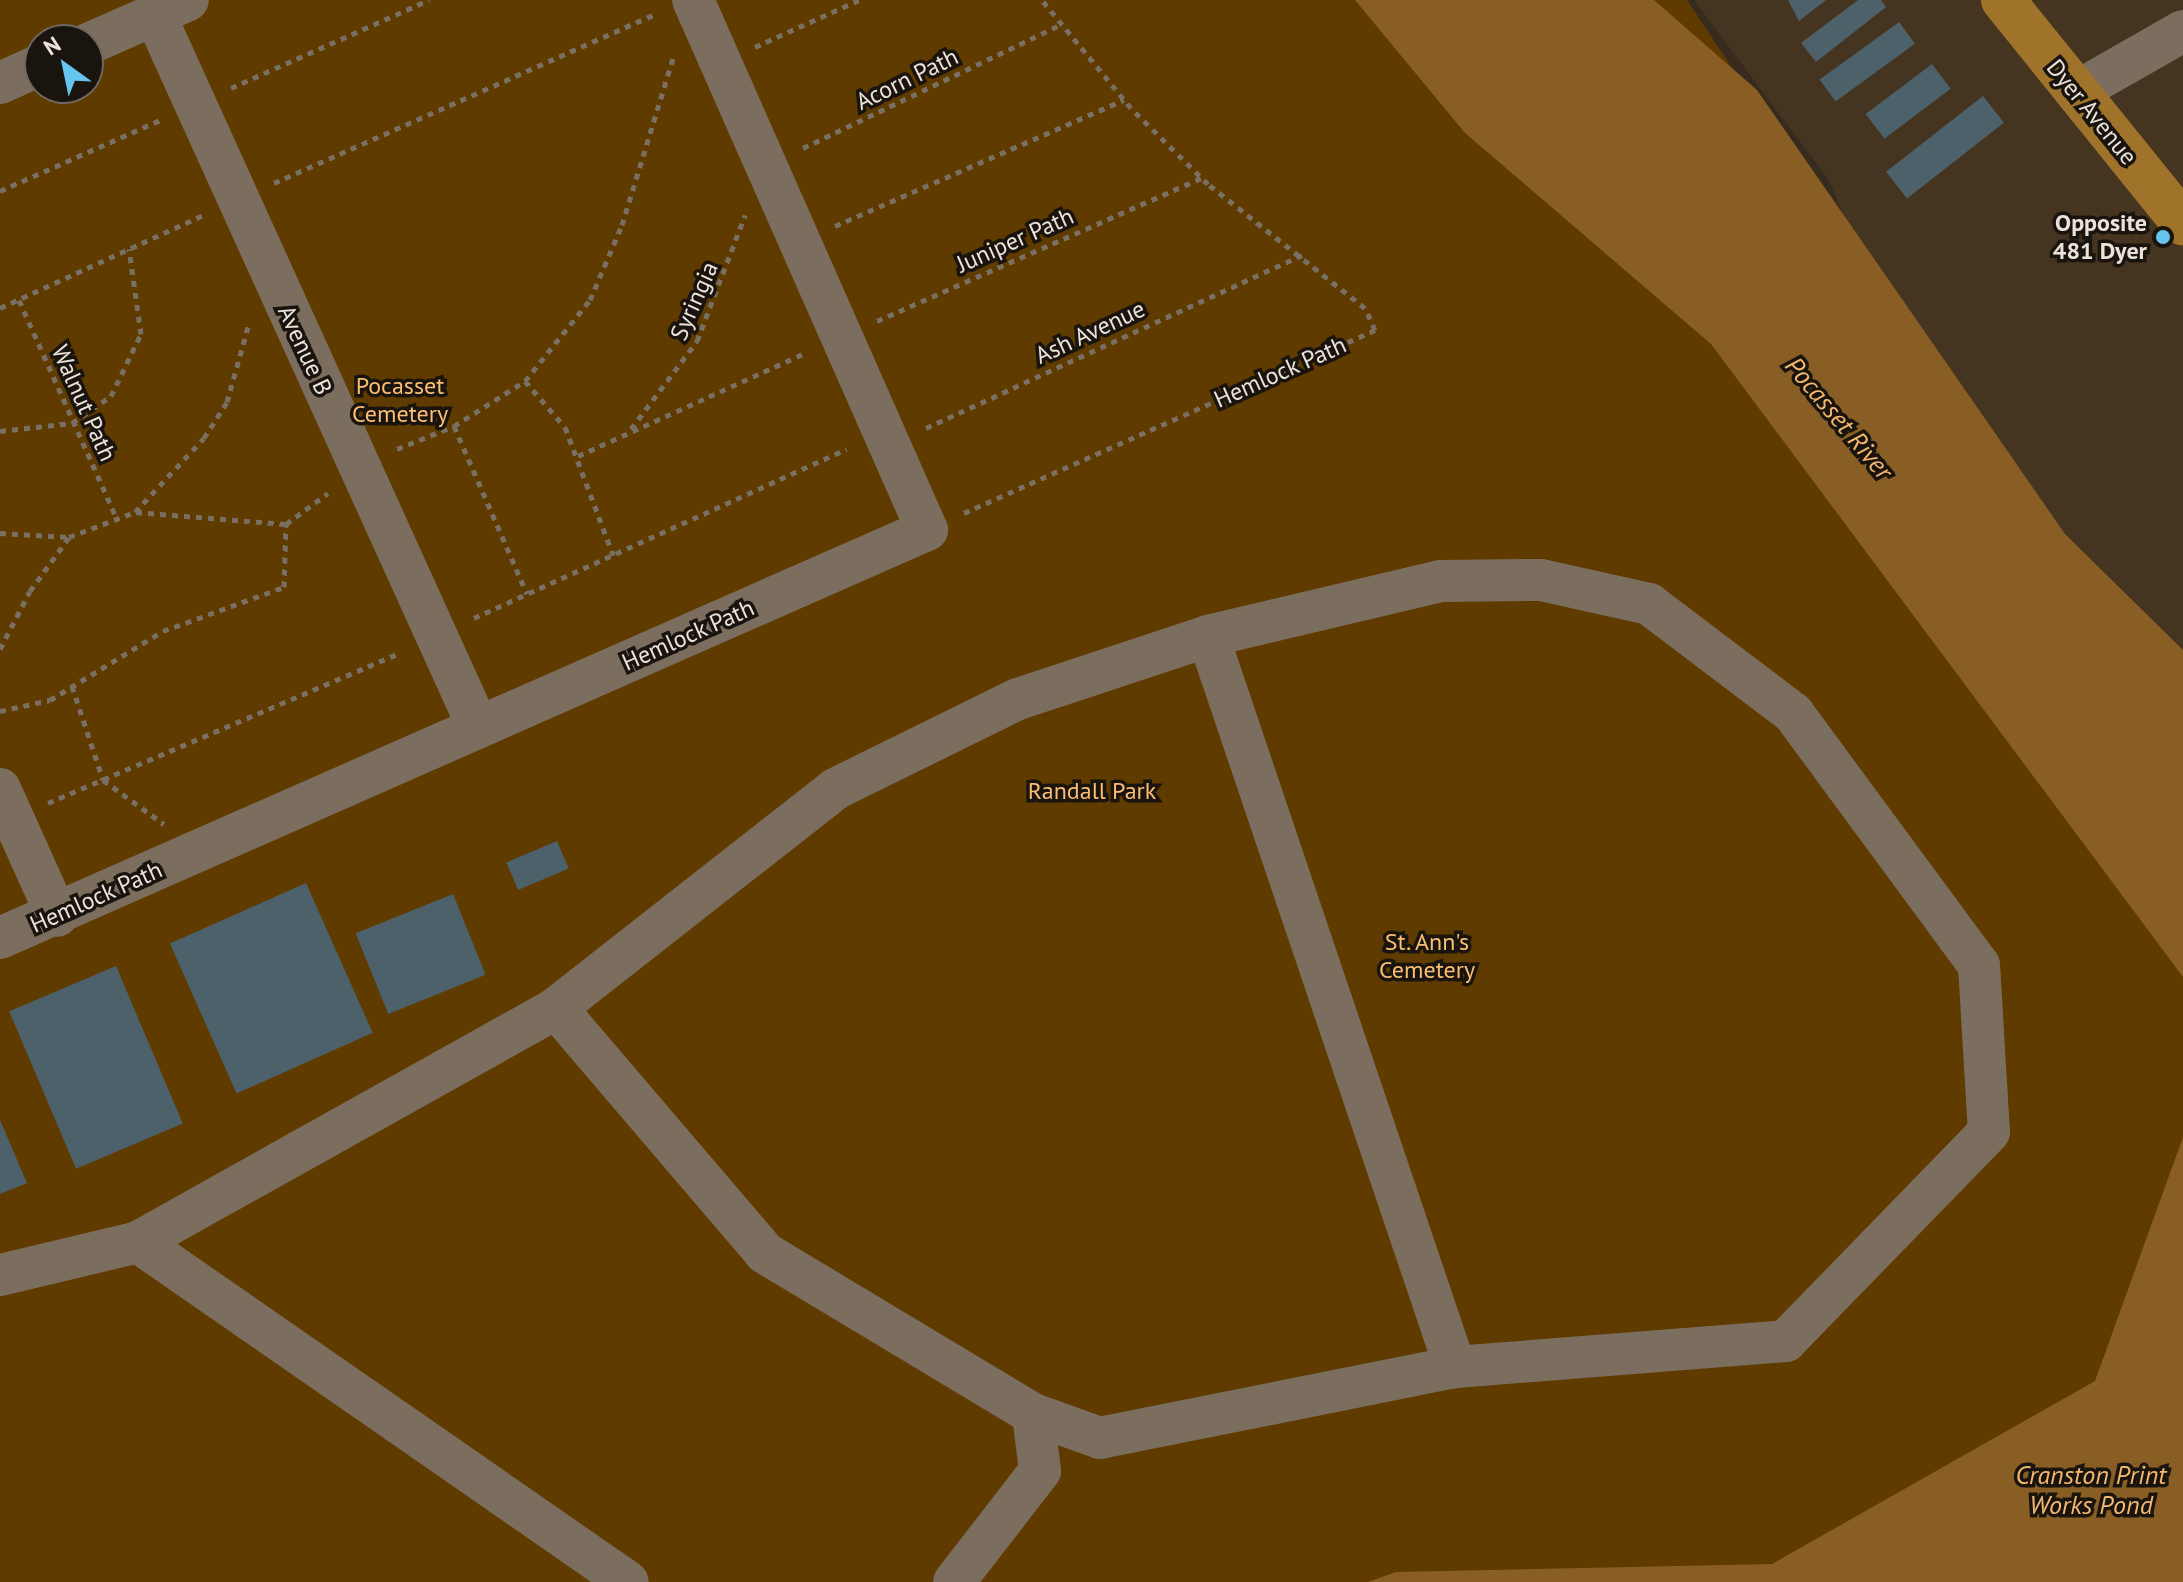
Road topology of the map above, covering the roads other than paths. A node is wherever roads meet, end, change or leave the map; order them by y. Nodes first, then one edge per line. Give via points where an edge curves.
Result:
1 (2003, 0) edge
2 (683, 3) edge
3 (172, 7) edge
4 (2183, 31) edge
5 (104, 37) edge
6 (24, 72) edge
7 (0, 83) edge
8 (2076, 92) junction
9 (2183, 223) edge
10 (1208, 636) junction
11 (478, 727) junction
12 (0, 789) edge
13 (57, 916) junction
14 (0, 938) edge
15 (556, 1008) junction
16 (138, 1242) junction
17 (0, 1275) edge
18 (1455, 1367) junction
19 (1033, 1414) junction
20 (628, 1582) edge
21 (954, 1582) edge

1 - 8 main road, Dyer Avenue
2 - 11 street, Hemlock Path via 721,62 927,530
3 - 5 street
3 - 11 street, Avenue B via 236,200
4 - 8 street
6 - 7 street
8 - 9 main road, Dyer Avenue
10 - 15 street via 1018,699 835,789
10 - 18 street
10 - 18 street via 1440,581 1541,580 1649,604 1793,713 1979,965 1989,1132 1786,1341
11 - 13 street, Hemlock Path
12 - 13 street
13 - 14 street, Hemlock Path
15 - 16 street
15 - 19 street via 765,1253
16 - 17 street
16 - 20 street
18 - 19 street via 1100,1438
19 - 21 street via 1040,1471

